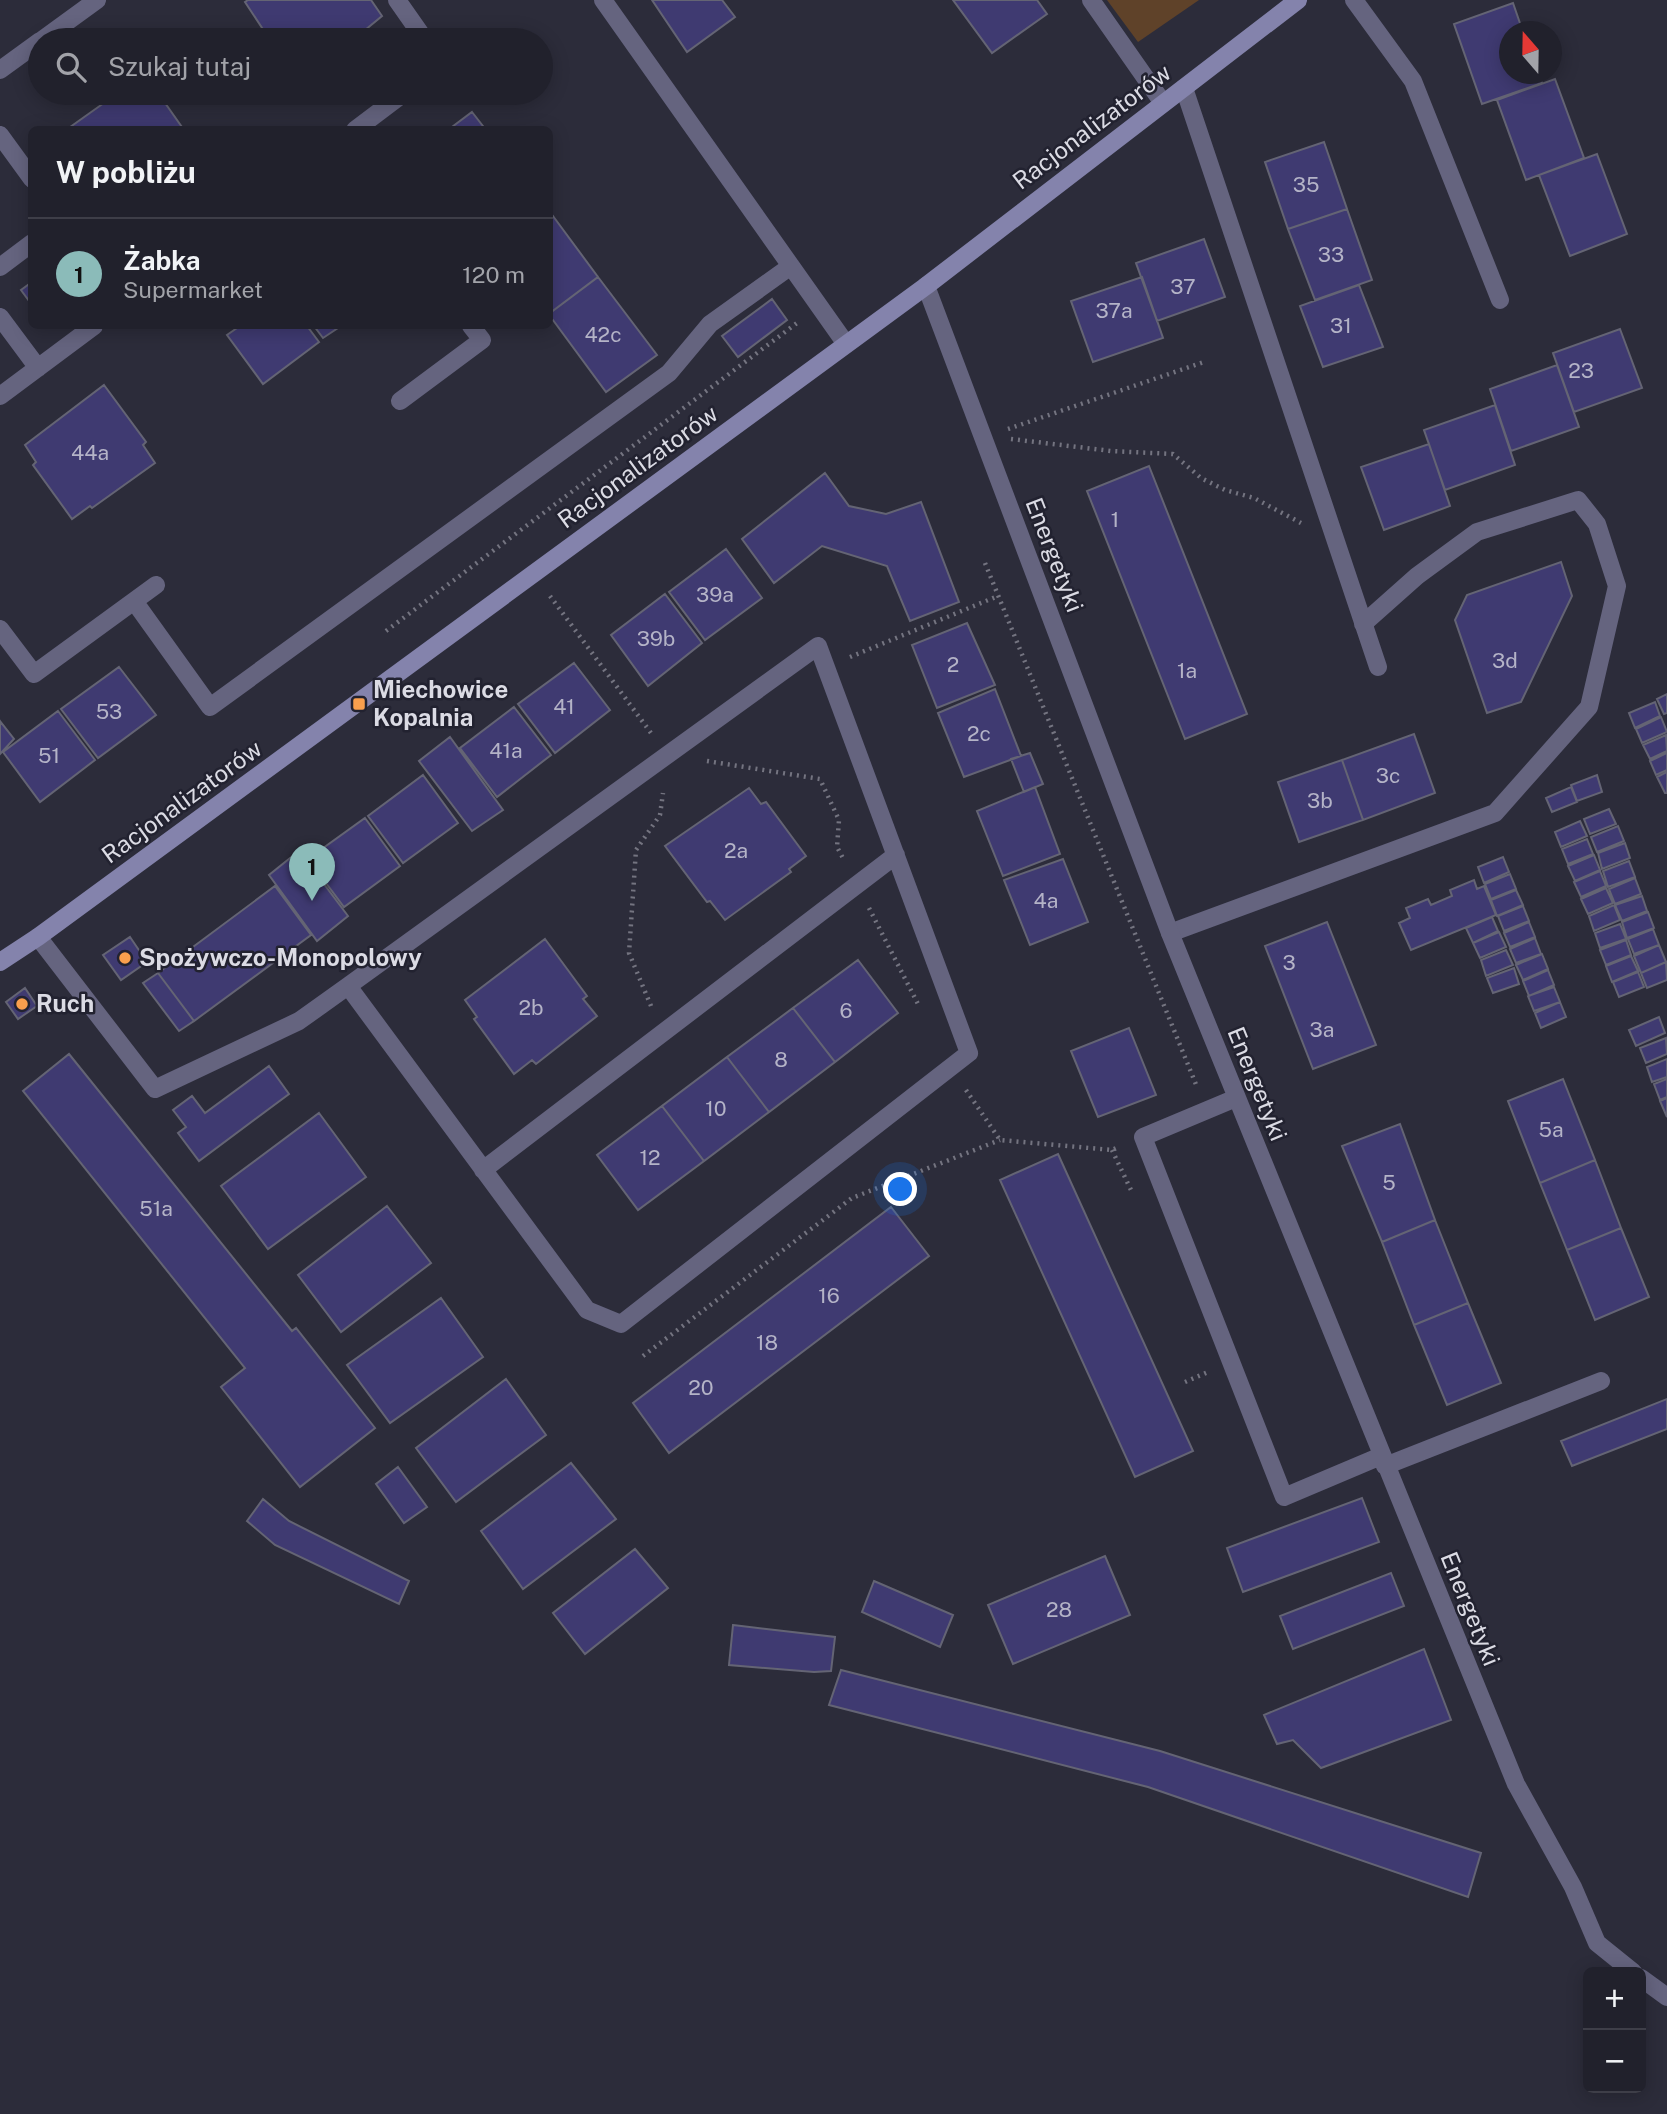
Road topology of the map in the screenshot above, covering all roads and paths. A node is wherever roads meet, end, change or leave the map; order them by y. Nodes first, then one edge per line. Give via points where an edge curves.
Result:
1 (97, 0) edge
2 (397, 0) edge
3 (603, 0) edge
4 (1091, 0) edge
5 (1298, 0) edge
6 (1353, 0) edge
7 (59, 28) edge
8 (417, 28) edge
9 (28, 50) edge
10 (0, 70) edge
11 (1184, 88) junction
12 (1163, 103) junction
13 (388, 105) edge
14 (360, 126) edge
15 (0, 135) edge
16 (28, 174) edge
17 (28, 246) edge
18 (792, 266) junction
19 (0, 267) edge
20 (926, 286) junction
21 (1500, 300) dead end
22 (820, 306) junction
23 (0, 317) edge
24 (90, 329) edge
25 (473, 329) edge
26 (846, 344) junction
27 (1204, 362) dead end
28 (38, 368) junction
29 (0, 396) edge
30 (400, 401) dead end
31 (1004, 431) dead end
32 (1007, 439) dead end
33 (1307, 526) dead end
34 (985, 563) dead end
35 (156, 585) dead end
36 (998, 596) junction
37 (134, 601) junction
38 (1363, 624) junction
39 (0, 629) edge
40 (386, 631) dead end
41 (826, 666) junction
42 (1378, 667) dead end
43 (667, 755) junction
44 (896, 855) junction
45 (1170, 933) junction
46 (38, 937) junction
47 (0, 962) edge
48 (348, 986) junction
49 (663, 1033) junction
50 (1236, 1098) junction
51 (1207, 1111) junction
52 (1000, 1140) dead end
53 (483, 1170) junction
54 (643, 1356) dead end
55 (1601, 1381) dead end
56 (1383, 1461) junction
57 (1627, 1967) edge
58 (1646, 1982) edge
59 (1667, 1997) edge

1 - 7 street
2 - 8 street
3 - 18 street
4 - 12 street
5 - 11 street, Racjonalizatorów
6 - 21 street via 1413,81
9 - 10 street
11 - 12 street, Racjonalizatorów
11 - 38 street
12 - 20 street, Racjonalizatorów
13 - 14 street
15 - 16 street
17 - 19 street
18 - 22 street
18 - 37 street via 710,324 669,373 210,707
20 - 26 street, Racjonalizatorów
20 - 45 street, Energetyki
22 - 26 street
22 - 40 path
23 - 28 street
24 - 28 street
25 - 30 street via 482,340
26 - 46 street, Racjonalizatorów
27 - 31 path
28 - 29 street
32 - 33 path via 1173,454 1201,478 1254,498
34 - 36 path
35 - 37 street
36 - 41 path
36 - 51 path
37 - 39 street via 34,674
38 - 42 street
38 - 45 street via 1477,532 1578,500 1597,524 1617,586 1589,707 1495,813
41 - 43 street via 818,646
41 - 44 street
43 - 48 street
43 - 49 path via 660,815 636,850 629,953
44 - 49 street
44 - 53 street via 969,1053 621,1324 587,1310
45 - 50 street, Energetyki
46 - 47 street, Racjonalizatorów
46 - 48 street via 155,1089 299,1021
48 - 53 street
49 - 53 street
50 - 51 street
50 - 56 street, Energetyki
51 - 56 street via 1143,1137 1284,1497
52 - 54 path via 852,1198
55 - 56 street
56 - 57 street, Energetyki via 1516,1784 1573,1887 1597,1943
58 - 59 street

